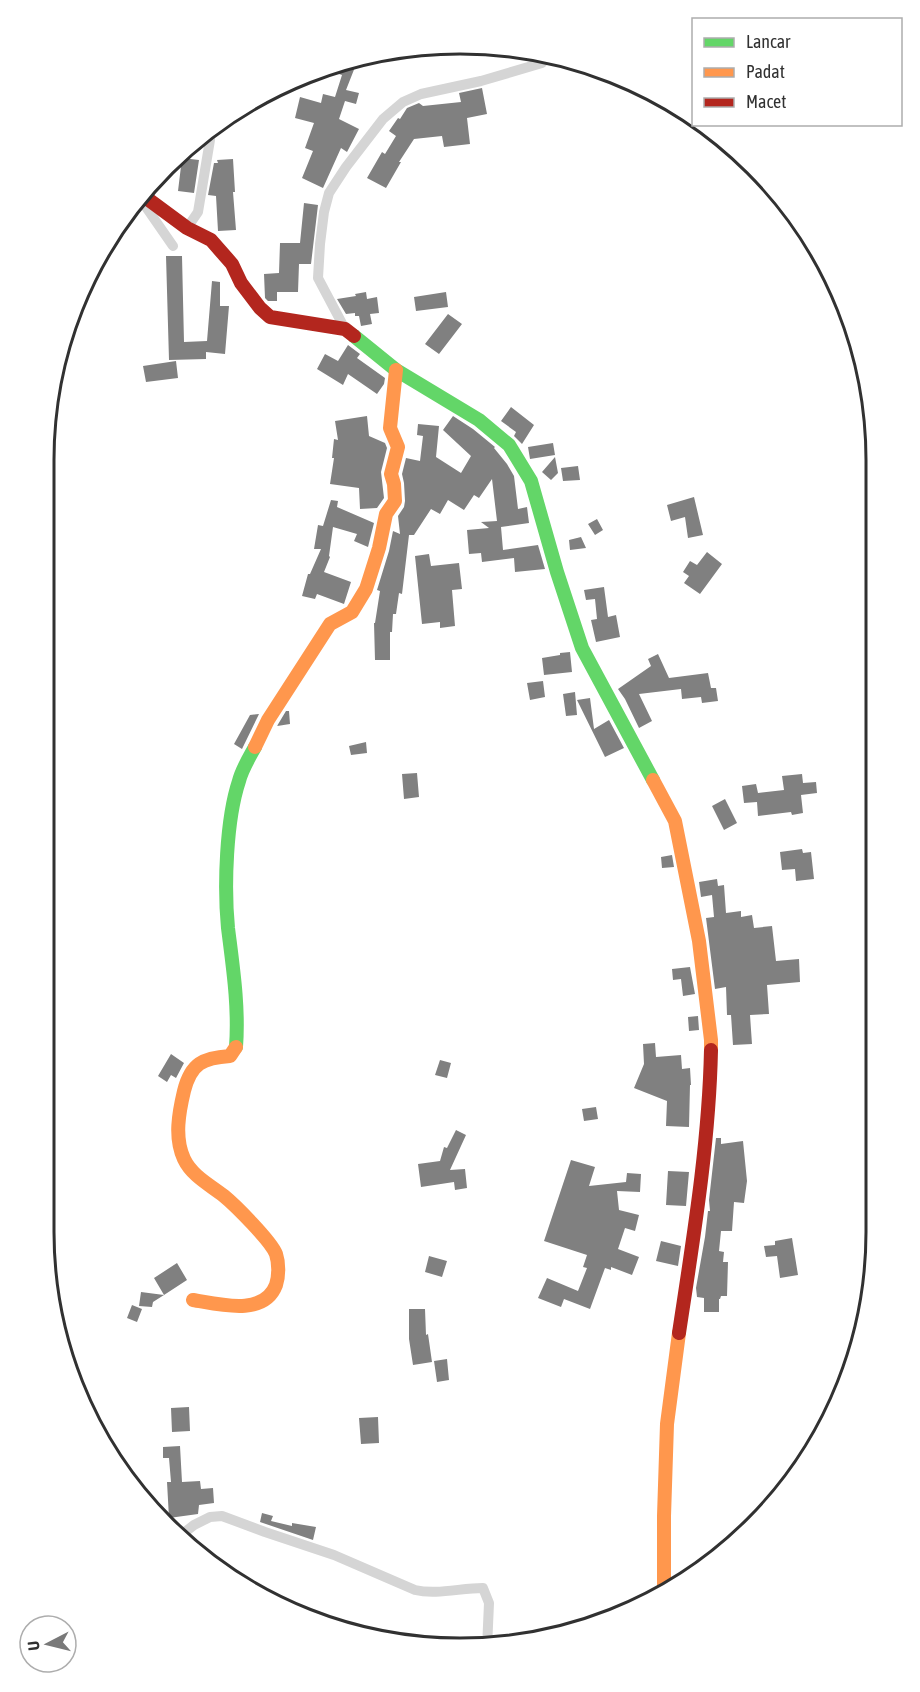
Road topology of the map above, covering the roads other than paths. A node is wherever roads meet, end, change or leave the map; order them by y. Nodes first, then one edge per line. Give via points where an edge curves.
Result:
1 (543, 63) edge
2 (210, 140) edge
3 (148, 201) edge
4 (145, 204) edge
5 (187, 228) junction
6 (173, 246) dead end
7 (345, 329) junction
8 (396, 370) junction
9 (193, 1299) dead end
10 (186, 1531) edge
11 (664, 1583) edge
12 (487, 1637) edge

1 - 7 street via 403,102 361,146 329,192 320,244 318,278
2 - 5 street via 198,212
3 - 5 street
4 - 6 street
5 - 7 street via 211,240 270,317
7 - 8 street
8 - 9 street via 390,428 399,447 391,474 395,501 386,514 366,589 352,612 330,624 268,720 239,780 227,861 236,1049 230,1056 196,1064 187,1076 178,1125 183,1156 193,1172 238,1208 275,1251 279,1270 275,1288 266,1301 256,1305
8 - 11 street via 479,420 509,445 531,481 582,648 675,821 699,941 711,1040 710,1087 667,1424
10 - 12 street via 210,1517 222,1516 334,1555 415,1590 483,1588 489,1603

